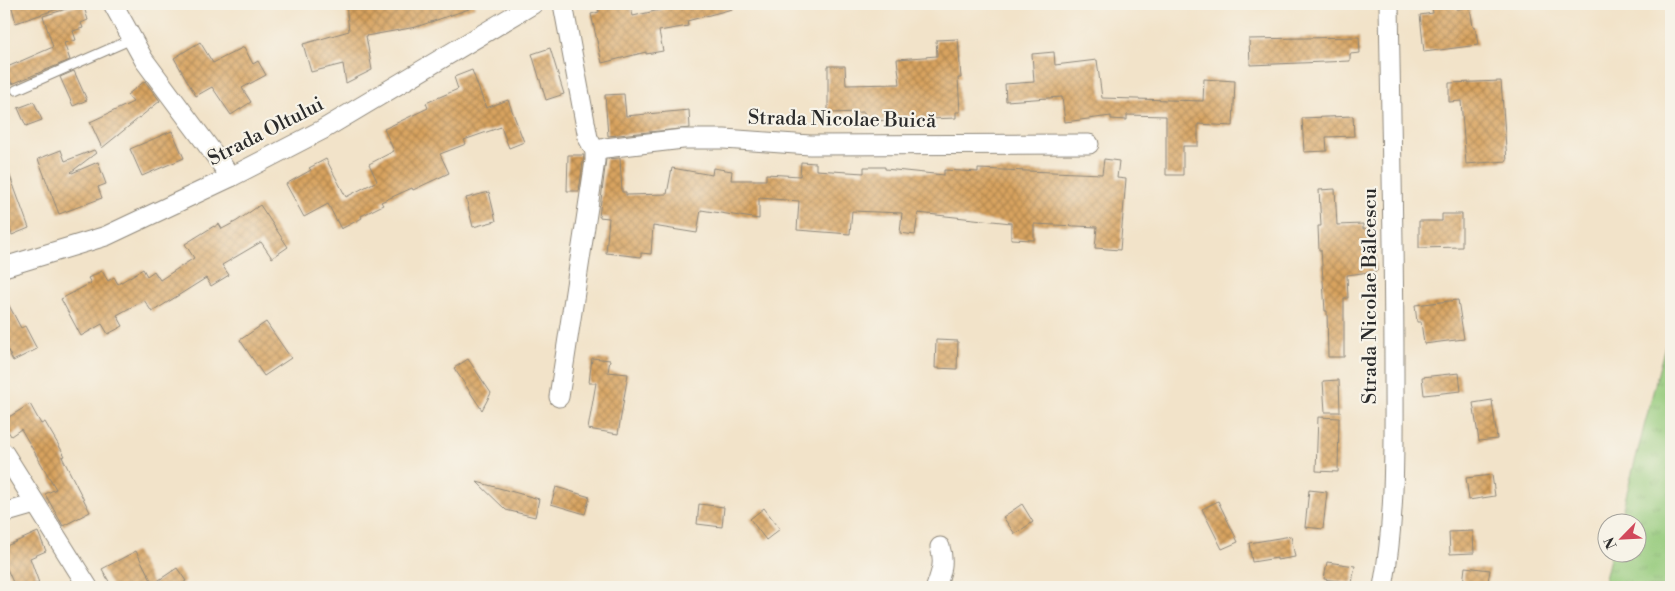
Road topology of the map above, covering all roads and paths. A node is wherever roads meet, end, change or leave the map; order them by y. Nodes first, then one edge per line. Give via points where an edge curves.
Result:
1 (112, 4) edge
2 (533, 4) edge
3 (564, 4) edge
4 (1389, 4) edge
5 (132, 39) junction
6 (16, 90) dead end
7 (1089, 144) dead end
8 (595, 151) junction
9 (231, 177) junction
10 (4, 267) edge
11 (559, 397) dead end
12 (4, 453) edge
13 (36, 504) junction
14 (4, 513) edge
15 (940, 547) dead end
16 (88, 587) edge
17 (936, 587) edge
18 (1383, 587) edge

1 - 5 street
2 - 9 street, Strada Oltului via 322,130
3 - 8 street via 588,138
4 - 18 street, Strada Nicolae Bălcescu via 1394,417 1392,523
5 - 6 lane
5 - 9 street
7 - 8 street, Strada Nicolae Buică via 810,145 683,139
8 - 11 street
9 - 10 street, Strada Oltului via 106,236
12 - 13 street
13 - 14 street
13 - 16 street
15 - 17 street via 942,569

